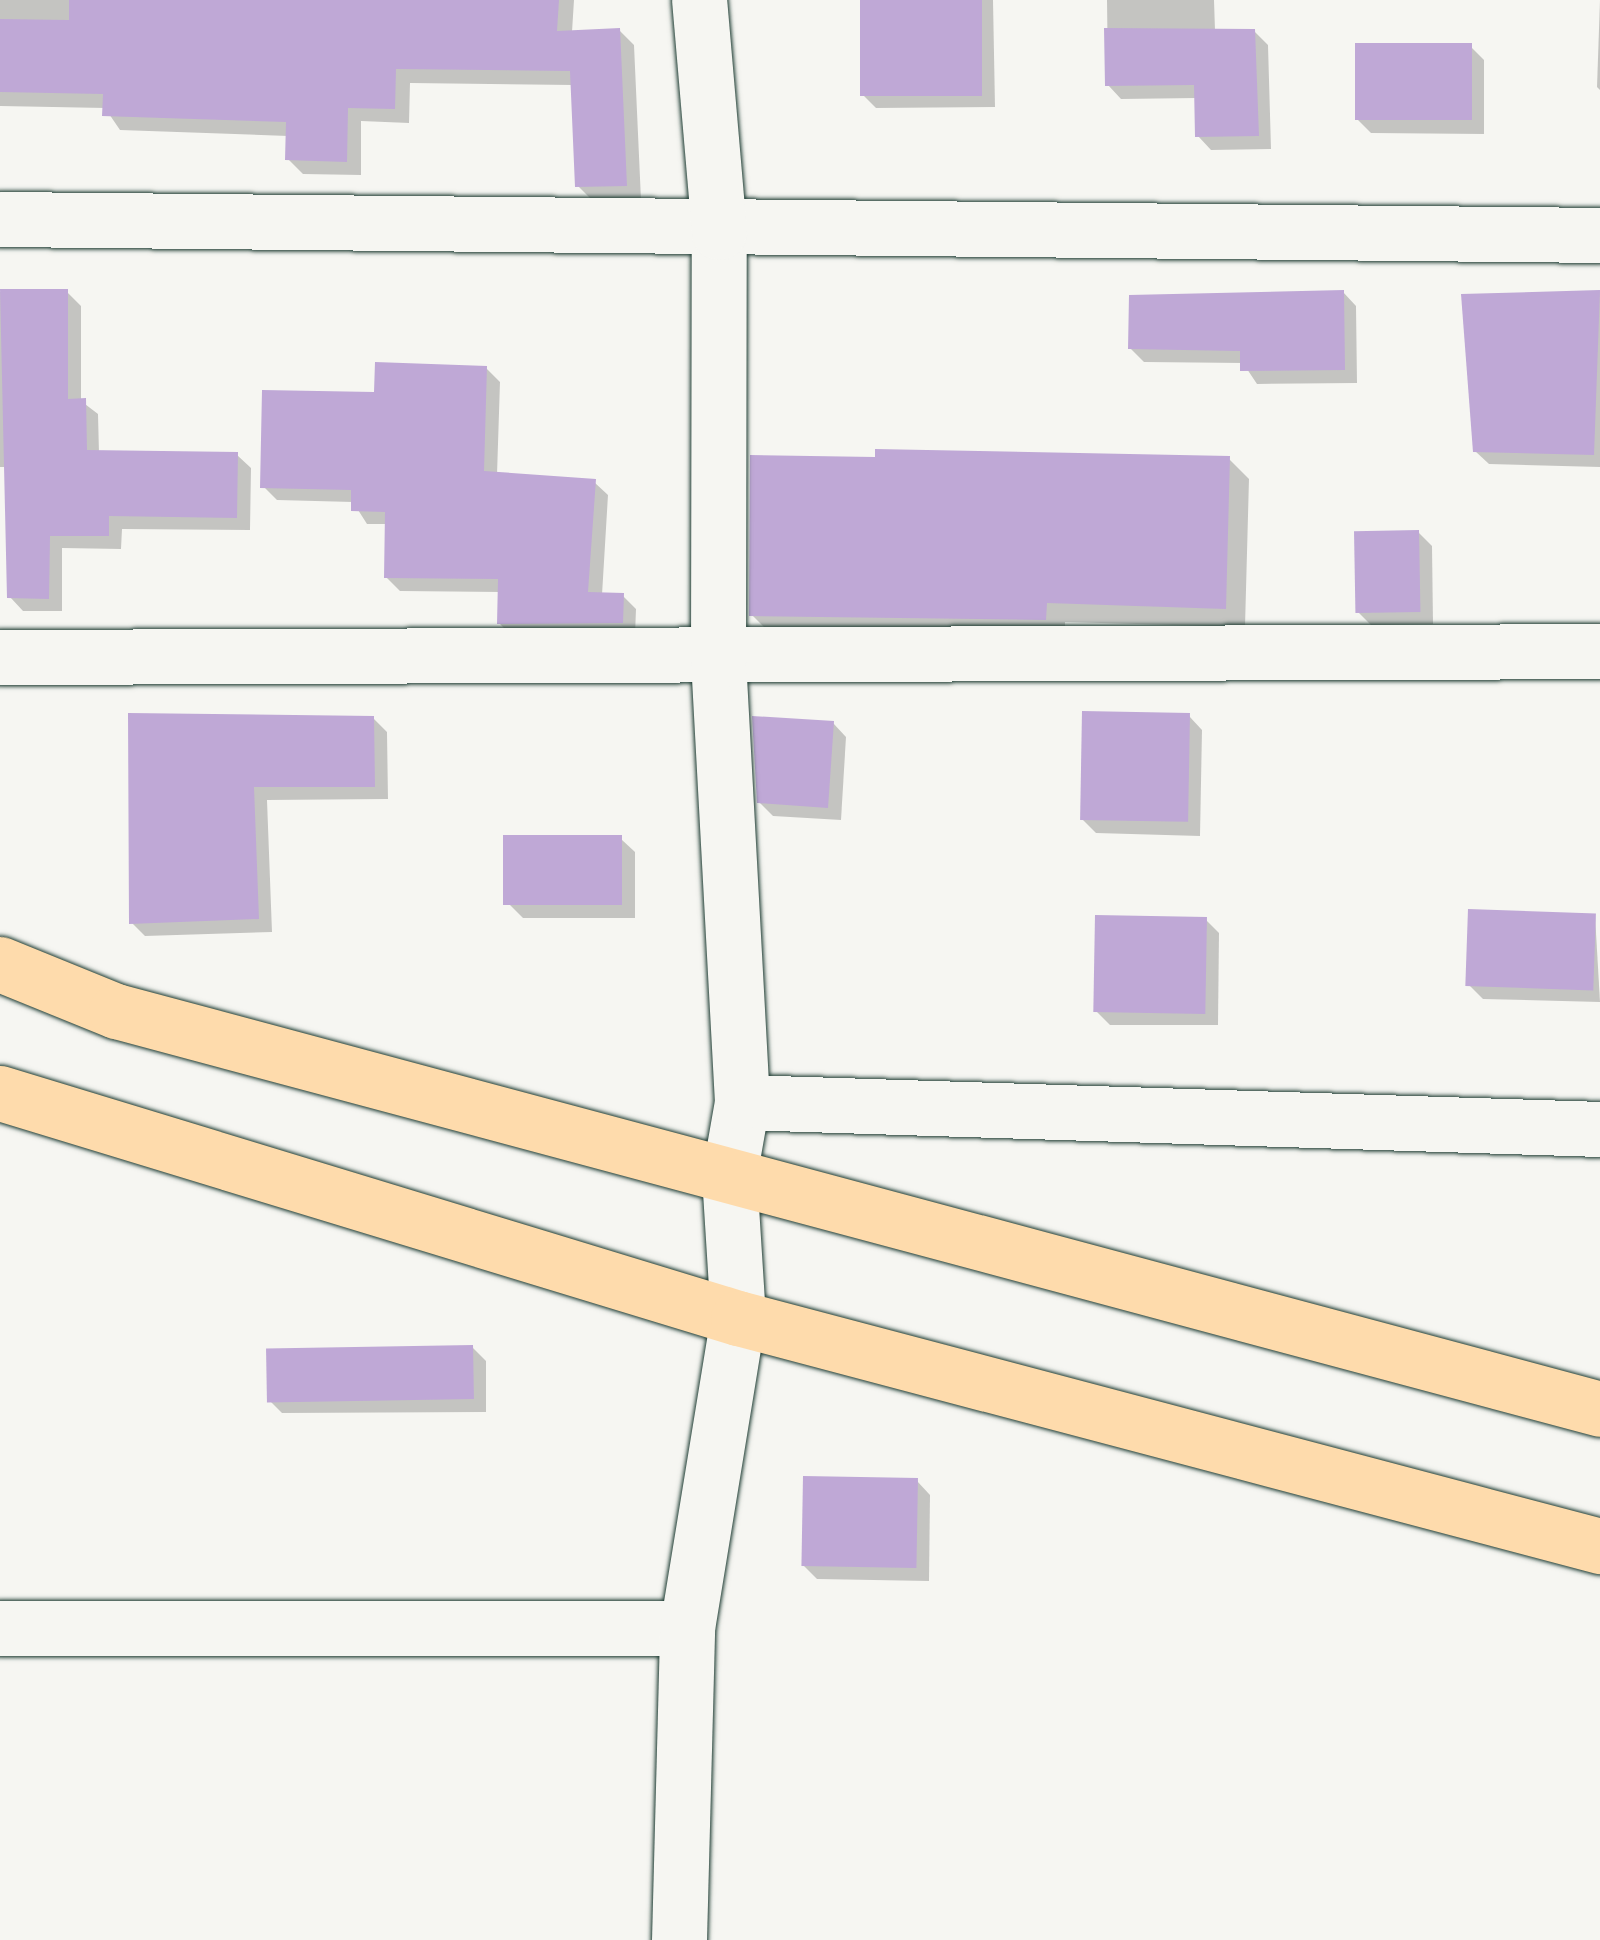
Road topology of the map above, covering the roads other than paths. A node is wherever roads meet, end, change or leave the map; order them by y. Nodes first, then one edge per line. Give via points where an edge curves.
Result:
1 (699, 0) edge
2 (0, 219) edge
3 (719, 232) junction
4 (1600, 235) edge
5 (1600, 651) edge
6 (0, 658) edge
7 (718, 660) junction
8 (0, 964) edge
9 (9, 1101) edge
10 (742, 1102) junction
11 (1600, 1129) edge
12 (729, 1176) junction
13 (738, 1318) junction
14 (1600, 1409) edge
15 (1600, 1546) edge
16 (0, 1628) edge
17 (687, 1628) junction
18 (679, 1940) edge

1 - 3 street
2 - 3 street
3 - 4 street
3 - 7 street
5 - 7 street
6 - 7 street
7 - 10 street
8 - 12 main road via 116,1010
9 - 13 main road
10 - 11 street
10 - 12 street
12 - 13 street
12 - 14 main road
13 - 15 main road
13 - 17 street
16 - 17 street
17 - 18 street

